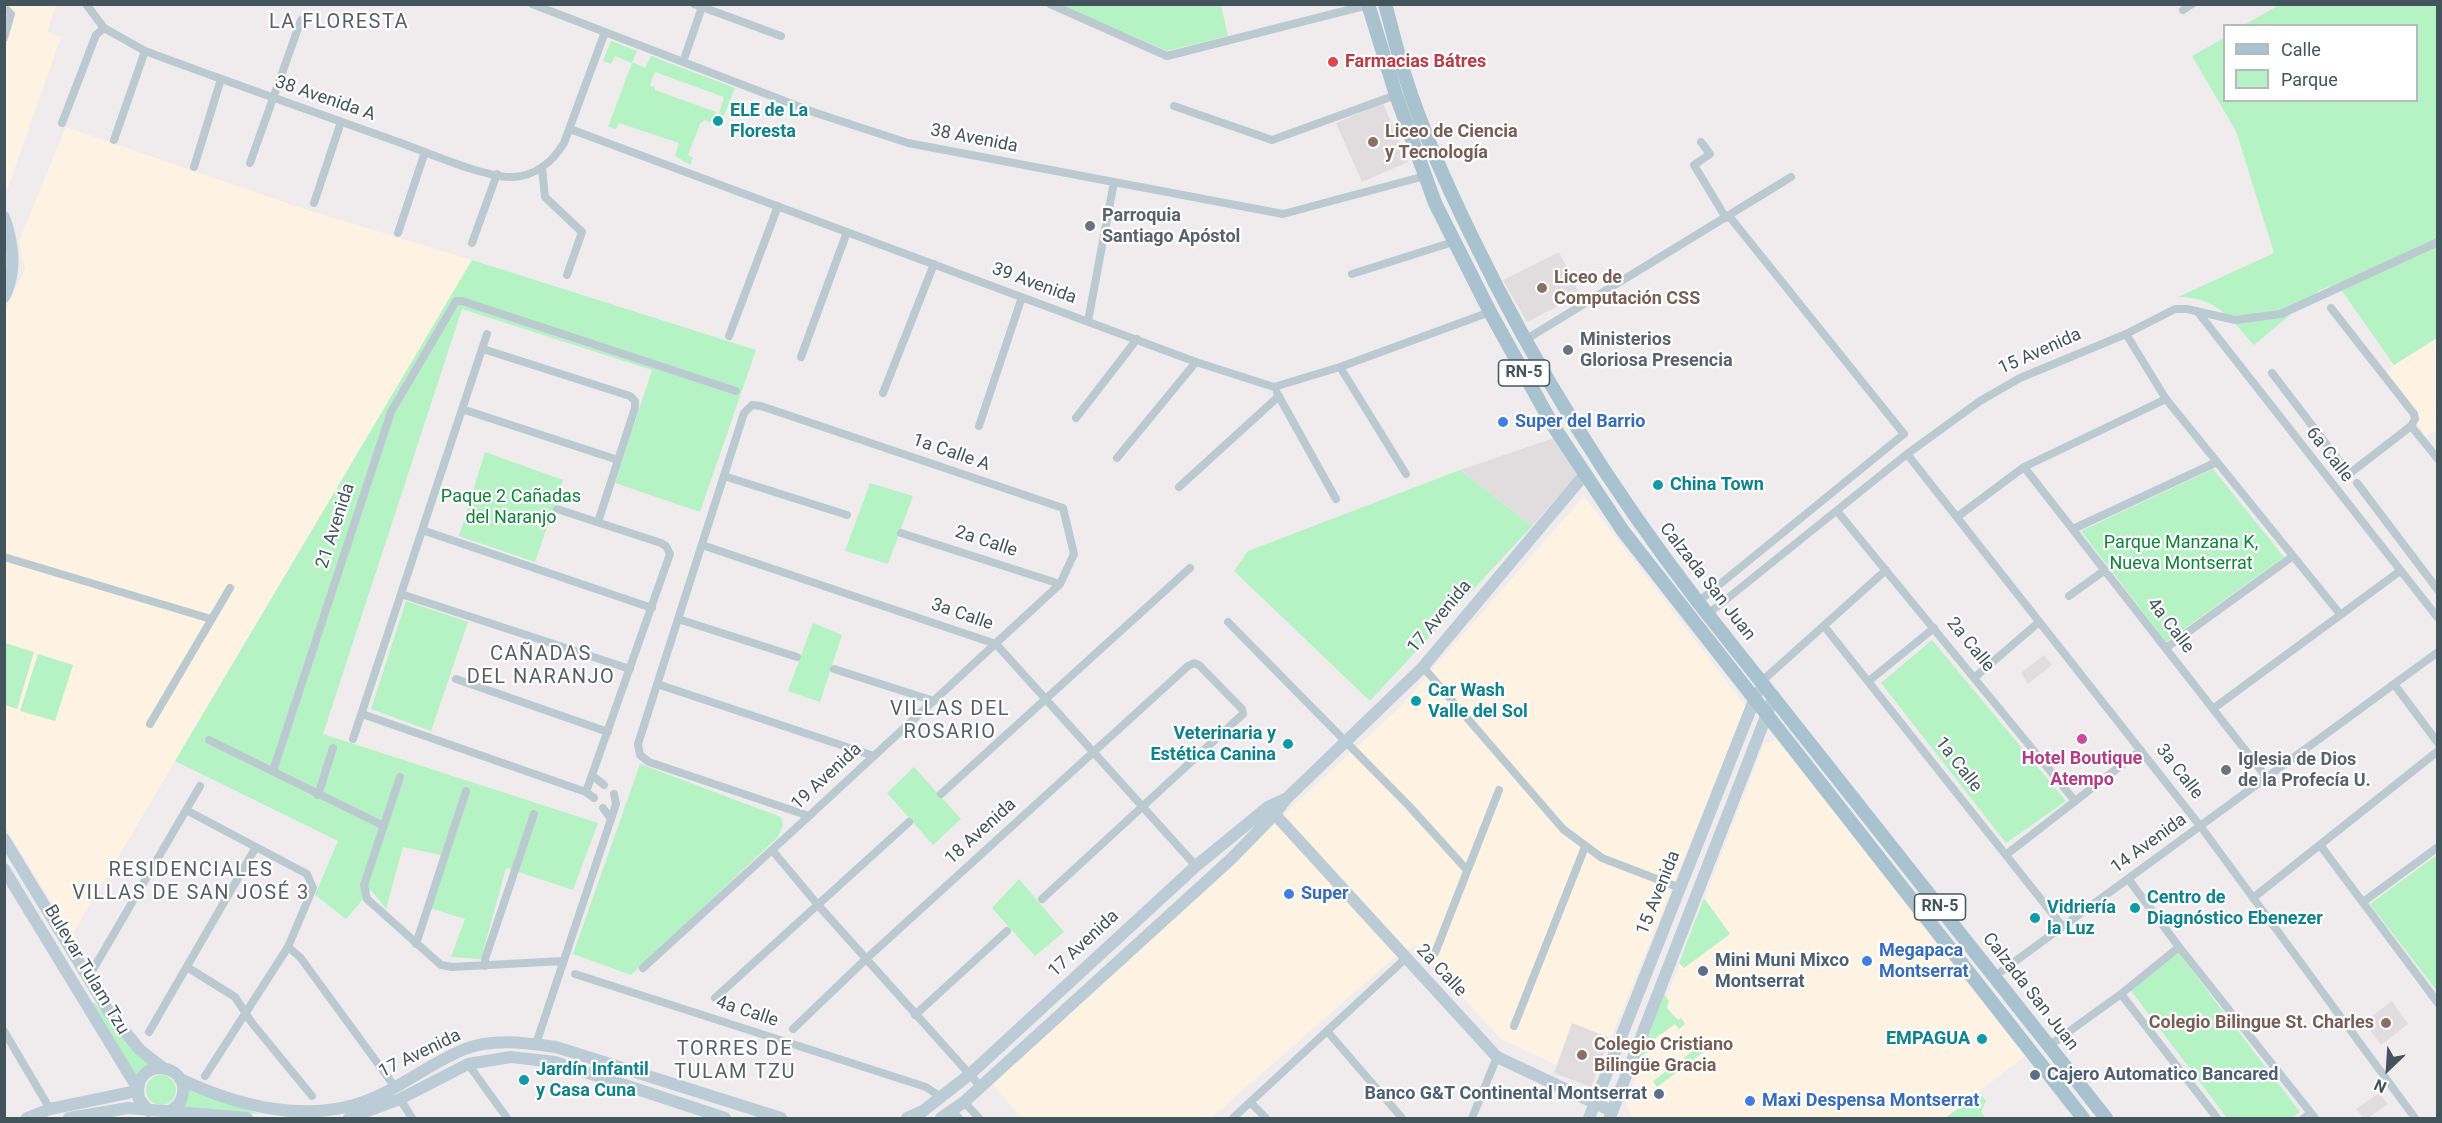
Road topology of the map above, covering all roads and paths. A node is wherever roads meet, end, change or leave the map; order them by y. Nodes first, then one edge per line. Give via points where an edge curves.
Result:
1 (86, 4) edge
2 (532, 4) edge
3 (1050, 4) edge
4 (1385, 4) edge
5 (2192, 4) edge
6 (1368, 5) edge
7 (698, 6) edge
8 (4, 7) edge
9 (2183, 10) dead end
10 (301, 20) dead end
11 (104, 28) junction
12 (605, 32) junction
13 (781, 36) dead end
14 (4, 38) edge
15 (145, 51) junction
16 (683, 62) junction
17 (221, 80) junction
18 (1396, 95) junction
19 (272, 98) junction
20 (1174, 106) dead end
21 (341, 122) junction
22 (62, 123) dead end
23 (570, 129) junction
24 (114, 140) dead end
25 (1701, 142) dead end
26 (425, 152) junction
27 (250, 163) dead end
28 (194, 167) dead end
29 (542, 168) junction
30 (497, 174) junction
31 (1425, 176) junction
32 (1791, 177) dead end
33 (1114, 182) junction
34 (314, 203) dead end
35 (778, 206) junction
36 (4, 217) edge
37 (1727, 217) junction
38 (847, 232) junction
39 (398, 233) dead end
40 (2438, 242) edge
41 (472, 243) dead end
42 (1453, 243) junction
43 (934, 264) junction
44 (1352, 274) dead end
45 (567, 275) dead end
46 (4, 297) edge
47 (1022, 297) junction
48 (2331, 308) dead end
49 (2197, 311) junction
50 (1490, 312) junction
51 (1088, 321) junction
52 (488, 334) dead end
53 (2126, 334) junction
54 (729, 336) dead end
55 (1137, 339) junction
56 (1525, 340) junction
57 (483, 349) junction
58 (801, 357) dead end
59 (1196, 362) junction
60 (1340, 367) junction
61 (2272, 373) dead end
62 (1274, 387) junction
63 (736, 391) dead end
64 (883, 393) dead end
65 (1279, 396) junction
66 (2166, 399) junction
67 (462, 409) junction
68 (1076, 418) dead end
69 (979, 426) dead end
70 (2411, 426) junction
71 (1907, 454) junction
72 (1117, 458) dead end
73 (2438, 459) edge
74 (618, 460) junction
75 (2217, 462) junction
76 (2024, 467) junction
77 (1406, 474) dead end
78 (1585, 474) junction
79 (724, 476) junction
80 (2357, 483) dead end
81 (1179, 487) dead end
82 (1336, 499) dead end
83 (557, 509) dead end
84 (1837, 511) junction
85 (847, 515) dead end
86 (1958, 518) junction
87 (598, 522) junction
88 (2073, 529) junction
89 (422, 530) junction
90 (901, 533) dead end
91 (702, 545) junction
92 (2293, 556) junction
93 (4, 557) edge
94 (1190, 568) dead end
95 (1886, 570) junction
96 (2105, 570) junction
97 (2400, 571) junction
98 (1060, 585) junction
99 (230, 588) dead end
100 (2438, 590) edge
101 (401, 594) junction
102 (2069, 596) dead end
103 (1698, 602) junction
104 (652, 608) junction
105 (1708, 614) junction
106 (2340, 614) junction
107 (2438, 618) edge
108 (211, 619) junction
109 (678, 619) junction
110 (1228, 622) dead end
111 (2039, 622) junction
112 (1824, 626) junction
113 (1934, 628) junction
114 (996, 644) junction
115 (2166, 648) junction
116 (2438, 652) edge
117 (797, 657) dead end
118 (1423, 667) junction
119 (630, 669) junction
120 (834, 669) dead end
121 (1974, 678) junction
122 (456, 679) dead end
123 (1762, 681) junction
124 (1870, 681) junction
125 (657, 684) junction
126 (2394, 684) junction
127 (1774, 696) junction
128 (1045, 700) junction
129 (934, 701) junction
130 (1754, 701) junction
131 (2214, 708) junction
132 (362, 714) junction
133 (1765, 714) junction
134 (150, 724) dead end
135 (608, 732) junction
136 (353, 739) dead end
137 (208, 740) dead end
138 (1347, 742) junction
139 (2438, 743) edge
140 (333, 748) dead end
141 (2141, 750) junction
142 (2438, 751) edge
143 (1093, 753) junction
144 (874, 756) junction
145 (273, 771) junction
146 (592, 775) junction
147 (400, 777) dead end
148 (2267, 778) junction
149 (604, 785) dead end
150 (200, 786) dead end
151 (1499, 790) dead end
152 (466, 791) dead end
153 (586, 792) junction
154 (614, 794) dead end
155 (940, 794) dead end
156 (318, 795) junction
157 (594, 798) dead end
158 (2074, 801) junction
159 (603, 808) dead end
160 (1142, 808) junction
161 (186, 810) junction
162 (1271, 811) junction
163 (534, 814) dead end
164 (809, 816) junction
165 (611, 819) junction
166 (909, 822) dead end
167 (384, 825) junction
168 (2201, 827) junction
169 (4, 839) edge
170 (2320, 845) junction
171 (256, 847) junction
172 (2438, 847) edge
173 (1585, 848) junction
174 (772, 850) junction
175 (2007, 854) junction
176 (1196, 866) junction
177 (4, 869) edge
178 (1467, 870) junction
179 (2129, 880) junction
180 (1680, 888) junction
181 (2253, 898) junction
182 (1042, 899) dead end
183 (2363, 902) junction
184 (818, 905) junction
185 (2062, 927) junction
186 (1007, 931) dead end
187 (416, 944) junction
188 (288, 947) junction
189 (2179, 947) junction
190 (1436, 953) dead end
191 (1406, 958) junction
192 (866, 959) junction
193 (564, 961) junction
194 (485, 966) junction
195 (187, 968) junction
196 (643, 968) dead end
197 (575, 974) dead end
198 (1995, 976) junction
199 (88, 978) junction
200 (2121, 993) junction
201 (715, 998) dead end
202 (2438, 1003) edge
203 (245, 1011) junction
204 (915, 1015) junction
205 (1514, 1026) dead end
206 (793, 1029) dead end
207 (4, 1031) edge
208 (1327, 1031) junction
209 (149, 1032) dead end
210 (536, 1044) junction
211 (2049, 1046) junction
212 (1497, 1057) junction
213 (468, 1064) junction
214 (163, 1068) junction
215 (969, 1075) junction
216 (205, 1076) dead end
217 (180, 1079) junction
218 (395, 1087) junction
219 (981, 1087) junction
220 (138, 1090) junction
221 (1574, 1093) junction
222 (312, 1096) dead end
223 (941, 1097) junction
224 (399, 1100) junction
225 (964, 1102) junction
226 (1250, 1102) junction
227 (1595, 1102) junction
228 (50, 1109) junction
229 (149, 1110) junction
230 (164, 1113) junction
231 (108, 1114) edge
232 (194, 1116) edge
233 (951, 1116) edge
234 (1613, 1116) edge
235 (2310, 1117) edge
236 (27, 1119) edge
237 (69, 1119) edge
238 (247, 1119) edge
239 (349, 1119) edge
240 (412, 1119) edge
241 (507, 1119) edge
242 (724, 1119) edge
243 (781, 1119) edge
244 (907, 1119) edge
245 (979, 1119) edge
246 (1233, 1119) edge
247 (1266, 1119) edge
248 (1402, 1119) edge
249 (1472, 1119) edge
250 (1588, 1119) edge
251 (2083, 1119) edge
252 (2106, 1119) edge
253 (2217, 1119) edge
254 (2415, 1119) edge

1 - 11 street
2 - 12 street, 38 Avenida
3 - 6 street via 1167,56
4 - 56 main road, Calzada San Juan / RN-5 via 1406,79 1443,177
5 - 9 street
6 - 18 main road, Calzada San Juan / RN-5
7 - 13 street
7 - 16 street
8 - 14 street via 11,14
10 - 19 street
11 - 15 street, 38 Avenida A
11 - 22 street via 96,35
12 - 16 street, 38 Avenida
12 - 23 street
15 - 17 street, 38 Avenida A
15 - 24 street
16 - 33 street, 38 Avenida via 908,143
17 - 19 street, 38 Avenida A
17 - 28 street
18 - 20 street via 1272,140
18 - 31 main road, Calzada San Juan / RN-5
19 - 21 street, 38 Avenida A
19 - 27 street
21 - 26 street, 38 Avenida A
21 - 34 street
23 - 29 street via 557,155
23 - 35 street, 39 Avenida
25 - 37 street via 1710,154 1694,165
26 - 30 street, 38 Avenida A
26 - 39 street
29 - 30 street, 38 Avenida A via 513,177
29 - 45 street via 545,197 582,232
30 - 41 street
31 - 33 street, 38 Avenida via 1283,214
31 - 42 main road, Calzada San Juan / RN-5
32 - 37 street
33 - 51 street
35 - 38 street, 39 Avenida
35 - 54 street
36 - 46 main road via 12,265
37 - 56 street
37 - 103 street via 1904,432 1902,438
38 - 43 street, 39 Avenida
38 - 58 street
40 - 49 street, 15 Avenida via 2282,314 2235,320
42 - 44 street
42 - 50 main road, Calzada San Juan / RN-5
43 - 47 street, 39 Avenida
43 - 64 street
47 - 51 street, 39 Avenida
47 - 69 street
48 - 70 street via 2414,414
49 - 53 street, 15 Avenida via 2175,309
49 - 97 street, 6a Calle
50 - 60 street
50 - 78 main road, Calzada San Juan / RN-5 via 1552,424
51 - 55 street, 39 Avenida
52 - 57 street
53 - 66 street
53 - 71 street, 15 Avenida via 2020,378 1980,401
55 - 59 street, 39 Avenida
55 - 68 street
56 - 103 main road, Calzada San Juan / RN-5 via 1603,470
57 - 67 street
57 - 74 street via 632,397 635,408
59 - 62 street, 39 Avenida
59 - 72 street
60 - 62 street
60 - 77 street
61 - 70 street, 6a Calle via 2349,474
62 - 65 street
63 - 145 street, 21 Avenida via 456,301 391,412
65 - 81 street
65 - 82 street
66 - 75 street
66 - 76 street
67 - 74 street
67 - 89 street
70 - 73 street
71 - 84 street, 15 Avenida
71 - 86 street, 3a Calle
74 - 87 street
75 - 88 street
75 - 92 street
76 - 86 street
76 - 88 street, 4a Calle
78 - 118 main road, 17 Avenida
78 - 130 main road, Calzada San Juan / RN-5 via 1627,537
79 - 85 street
79 - 91 street
79 - 98 street, 1a Calle A via 744,413 752,405 761,405 1063,508 1074,554
80 - 100 street, 6a Calle
83 - 87 street
84 - 95 street, 2a Calle
84 - 105 street, 15 Avenida
86 - 111 street, 3a Calle
87 - 104 street via 668,548 670,557
88 - 96 street, 4a Calle
89 - 101 street
89 - 104 street
90 - 98 street, 2a Calle
91 - 109 street
91 - 114 street, 3a Calle
92 - 106 street
92 - 115 street
93 - 108 street
94 - 128 street
95 - 112 street
95 - 113 street, 2a Calle
96 - 102 street
96 - 115 street, 4a Calle
97 - 106 street
97 - 107 street, 6a Calle
98 - 114 street, 19 Avenida
99 - 108 street
101 - 119 street
101 - 132 street
103 - 105 main road, Calzada San Juan / RN-5
104 - 119 street
105 - 123 main road, Calzada San Juan / RN-5
106 - 131 street
108 - 134 street
109 - 117 street
109 - 125 street
110 - 138 street
111 - 121 street
111 - 141 street, 3a Calle
112 - 123 street
112 - 124 street, 1a Calle
113 - 121 street, 2a Calle
113 - 124 street
114 - 128 street, 3a Calle
114 - 129 street, 19 Avenida
115 - 131 street, 4a Calle
116 - 126 street, 14 Avenida
118 - 138 main road, 17 Avenida
118 - 173 street via 1550,815
119 - 135 street
120 - 129 street
121 - 158 street, 2a Calle
122 - 135 street
123 - 127 main road, Calzada San Juan / RN-5
123 - 130 main road, 15 Avenida
124 - 175 street, 1a Calle
125 - 144 street
125 - 164 street via 638,744 640,755 649,762
126 - 139 street
126 - 148 street, 14 Avenida
127 - 133 main road, 15 Avenida
127 - 198 main road, Calzada San Juan / RN-5
128 - 143 street, 3a Calle
128 - 155 street
129 - 144 street, 19 Avenida
130 - 133 main road, Calzada San Juan / RN-5
130 - 180 main road, 15 Avenida
131 - 148 street, 4a Calle
132 - 136 street
132 - 153 street
133 - 234 main road, 15 Avenida
133 - 251 main road, Calzada San Juan / RN-5
135 - 146 street
137 - 145 street
138 - 162 main road, 17 Avenida
138 - 178 street
140 - 156 street
141 - 158 street
141 - 168 street, 3a Calle
142 - 170 street
143 - 160 street, 3a Calle
143 - 160 street, 18 Avenida via 1194,663 1235,702 1243,714
143 - 192 street, 18 Avenida
144 - 164 street, 19 Avenida
145 - 156 street
146 - 149 street
146 - 153 street
147 - 167 street
148 - 168 street, 14 Avenida
150 - 161 street
151 - 178 street
152 - 187 street
153 - 157 street
154 - 165 street
156 - 167 street
158 - 175 street
159 - 165 street
160 - 176 street, 3a Calle
160 - 182 street
161 - 171 street
161 - 199 street
162 - 176 main road, 17 Avenida
162 - 191 main road, 2a Calle
162 - 219 main road, 17 Avenida via 1182,904
163 - 194 street
164 - 174 street, 19 Avenida
165 - 193 street
166 - 184 street
167 - 187 street via 364,892
168 - 179 street, 14 Avenida
168 - 181 street, 3a Calle
169 - 199 main road, Bulevar Tulam Tzu
170 - 181 street
170 - 183 street
171 - 188 street via 307,874 313,884 312,896
171 - 195 street
172 - 183 street
173 - 180 street
173 - 205 street
174 - 184 street
174 - 196 street, 19 Avenida
175 - 185 street, 1a Calle
176 - 215 main road, 17 Avenida
177 - 220 main road, Bulevar Tulam Tzu
178 - 190 street
179 - 185 street, 14 Avenida
179 - 189 street
180 - 227 main road, 15 Avenida
181 - 254 street, 3a Calle
183 - 202 street
184 - 192 street
184 - 201 street
185 - 198 street, 14 Avenida
186 - 204 street
187 - 194 street via 441,965
188 - 203 street
188 - 218 street via 300,957
189 - 200 street
189 - 235 street
191 - 208 street
191 - 212 main road, 2a Calle
192 - 204 street
192 - 206 street, 18 Avenida
193 - 194 street
193 - 210 street
195 - 203 street via 235,997
195 - 209 street
197 - 223 street, 4a Calle via 926,1087
198 - 211 main road, Calzada San Juan / RN-5
199 - 214 main road, Bulevar Tulam Tzu via 140,1050
200 - 211 street
200 - 253 street
203 - 216 street
203 - 222 street
204 - 215 street
207 - 228 street
208 - 226 street
208 - 248 street
210 - 218 main road, 17 Avenida via 498,1042 466,1049
210 - 243 main road, 17 Avenida
211 - 252 main road, Calzada San Juan / RN-5
212 - 221 main road, 2a Calle
212 - 249 street
213 - 224 main road, 17 Avenida
213 - 241 street
213 - 242 main road, 17 Avenida via 511,1057 555,1062
214 - 217 main road
214 - 220 main road via 148,1071
215 - 219 street
215 - 223 main road, 17 Avenida
217 - 218 main road, 17 Avenida via 248,1105 313,1111 356,1105
217 - 230 main road via 181,1100
219 - 225 main road, 17 Avenida
220 - 228 main road
220 - 229 main road via 139,1099
221 - 227 main road, 2a Calle
221 - 250 main road via 1586,1105
223 - 244 main road, 17 Avenida
224 - 239 main road, 17 Avenida
224 - 240 street
225 - 233 main road, 17 Avenida
225 - 245 street
226 - 246 street
226 - 247 street
227 - 234 main road, 2a Calle
227 - 250 main road, 15 Avenida
228 - 236 main road
229 - 230 main road
229 - 231 main road via 128,1108
230 - 232 main road
231 - 237 main road
232 - 238 main road

